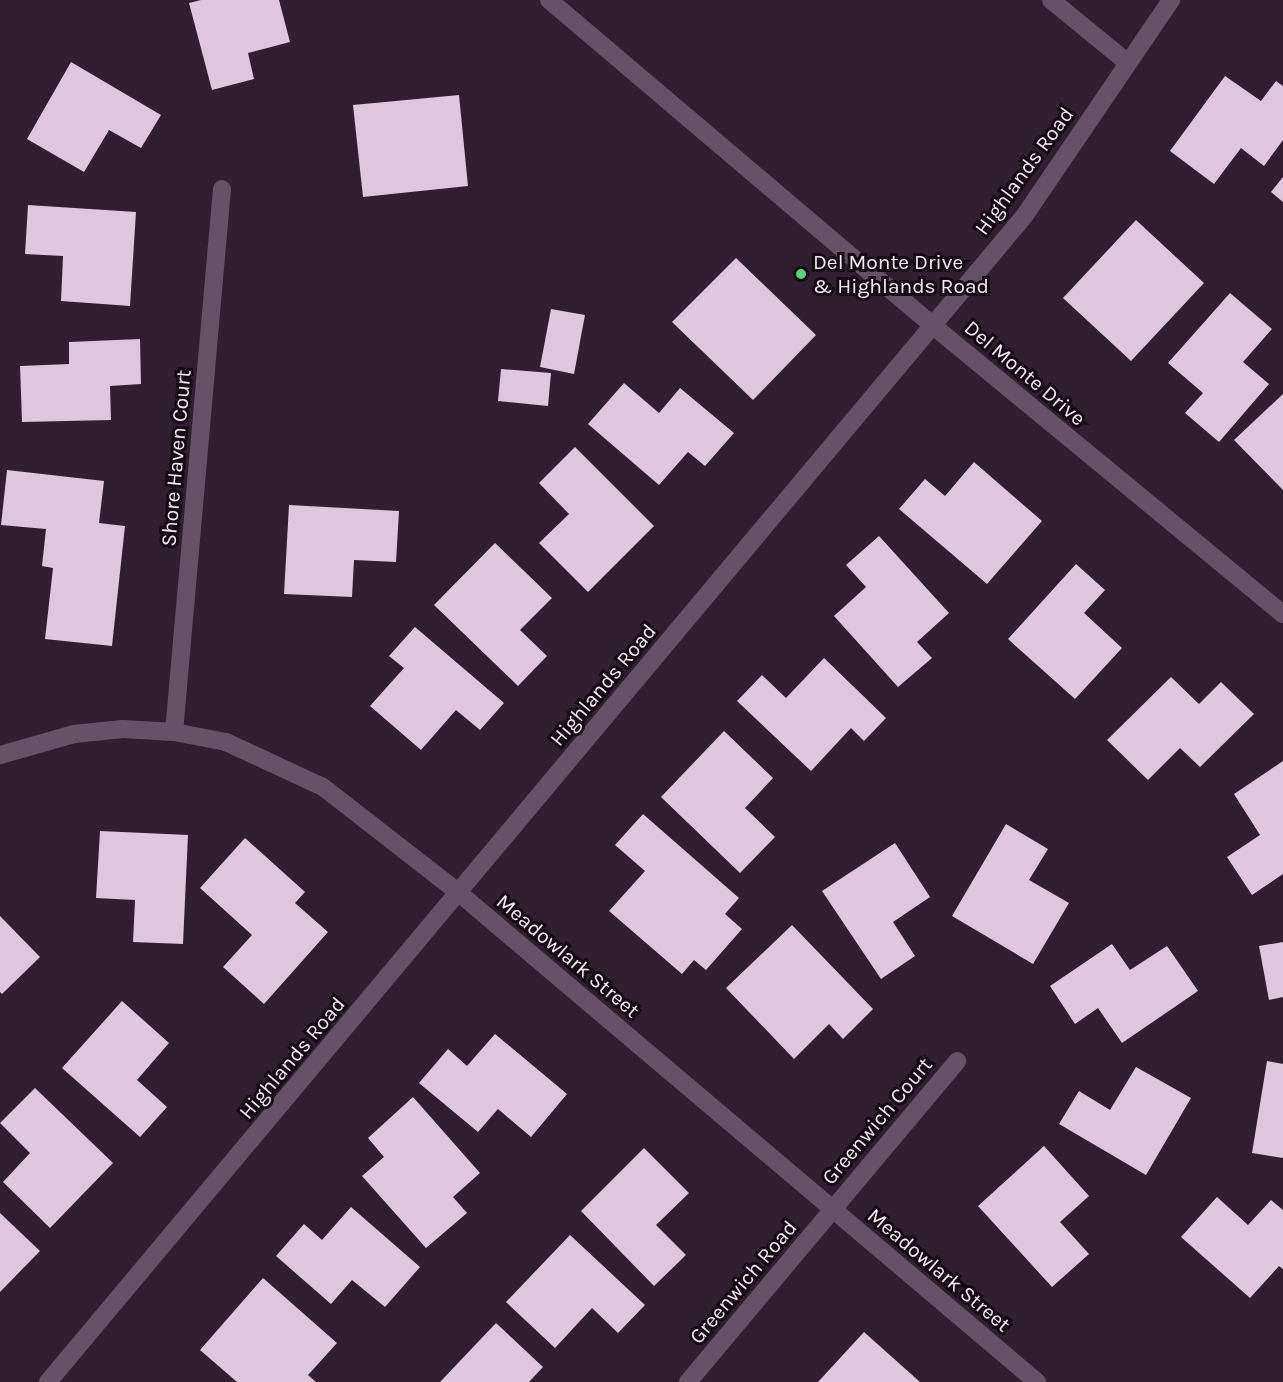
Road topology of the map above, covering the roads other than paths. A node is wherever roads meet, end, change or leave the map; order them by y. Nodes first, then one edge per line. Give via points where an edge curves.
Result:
1 (549, 0) edge
2 (1051, 0) edge
3 (1172, 0) edge
4 (1128, 63) junction
5 (222, 189) dead end
6 (931, 324) junction
7 (1283, 615) edge
8 (174, 732) junction
9 (0, 755) edge
10 (459, 894) junction
11 (957, 1061) dead end
12 (832, 1210) junction
13 (48, 1382) edge
14 (688, 1382) edge
15 (1037, 1382) edge

1 - 6 street, Del Monte Drive
2 - 4 street
3 - 4 street, Highlands Road
4 - 6 street, Highlands Road via 1025,214
5 - 8 street, Shore Haven Court
6 - 7 street, Del Monte Drive
6 - 10 street, Highlands Road
8 - 9 street, Meadowlark Street via 123,729 74,735
8 - 10 street, Meadowlark Street via 226,742 323,787
10 - 12 street, Meadowlark Street
10 - 13 street, Highlands Road
11 - 12 street, Greenwich Court
12 - 14 street, Greenwich Road
12 - 15 street, Meadowlark Street

